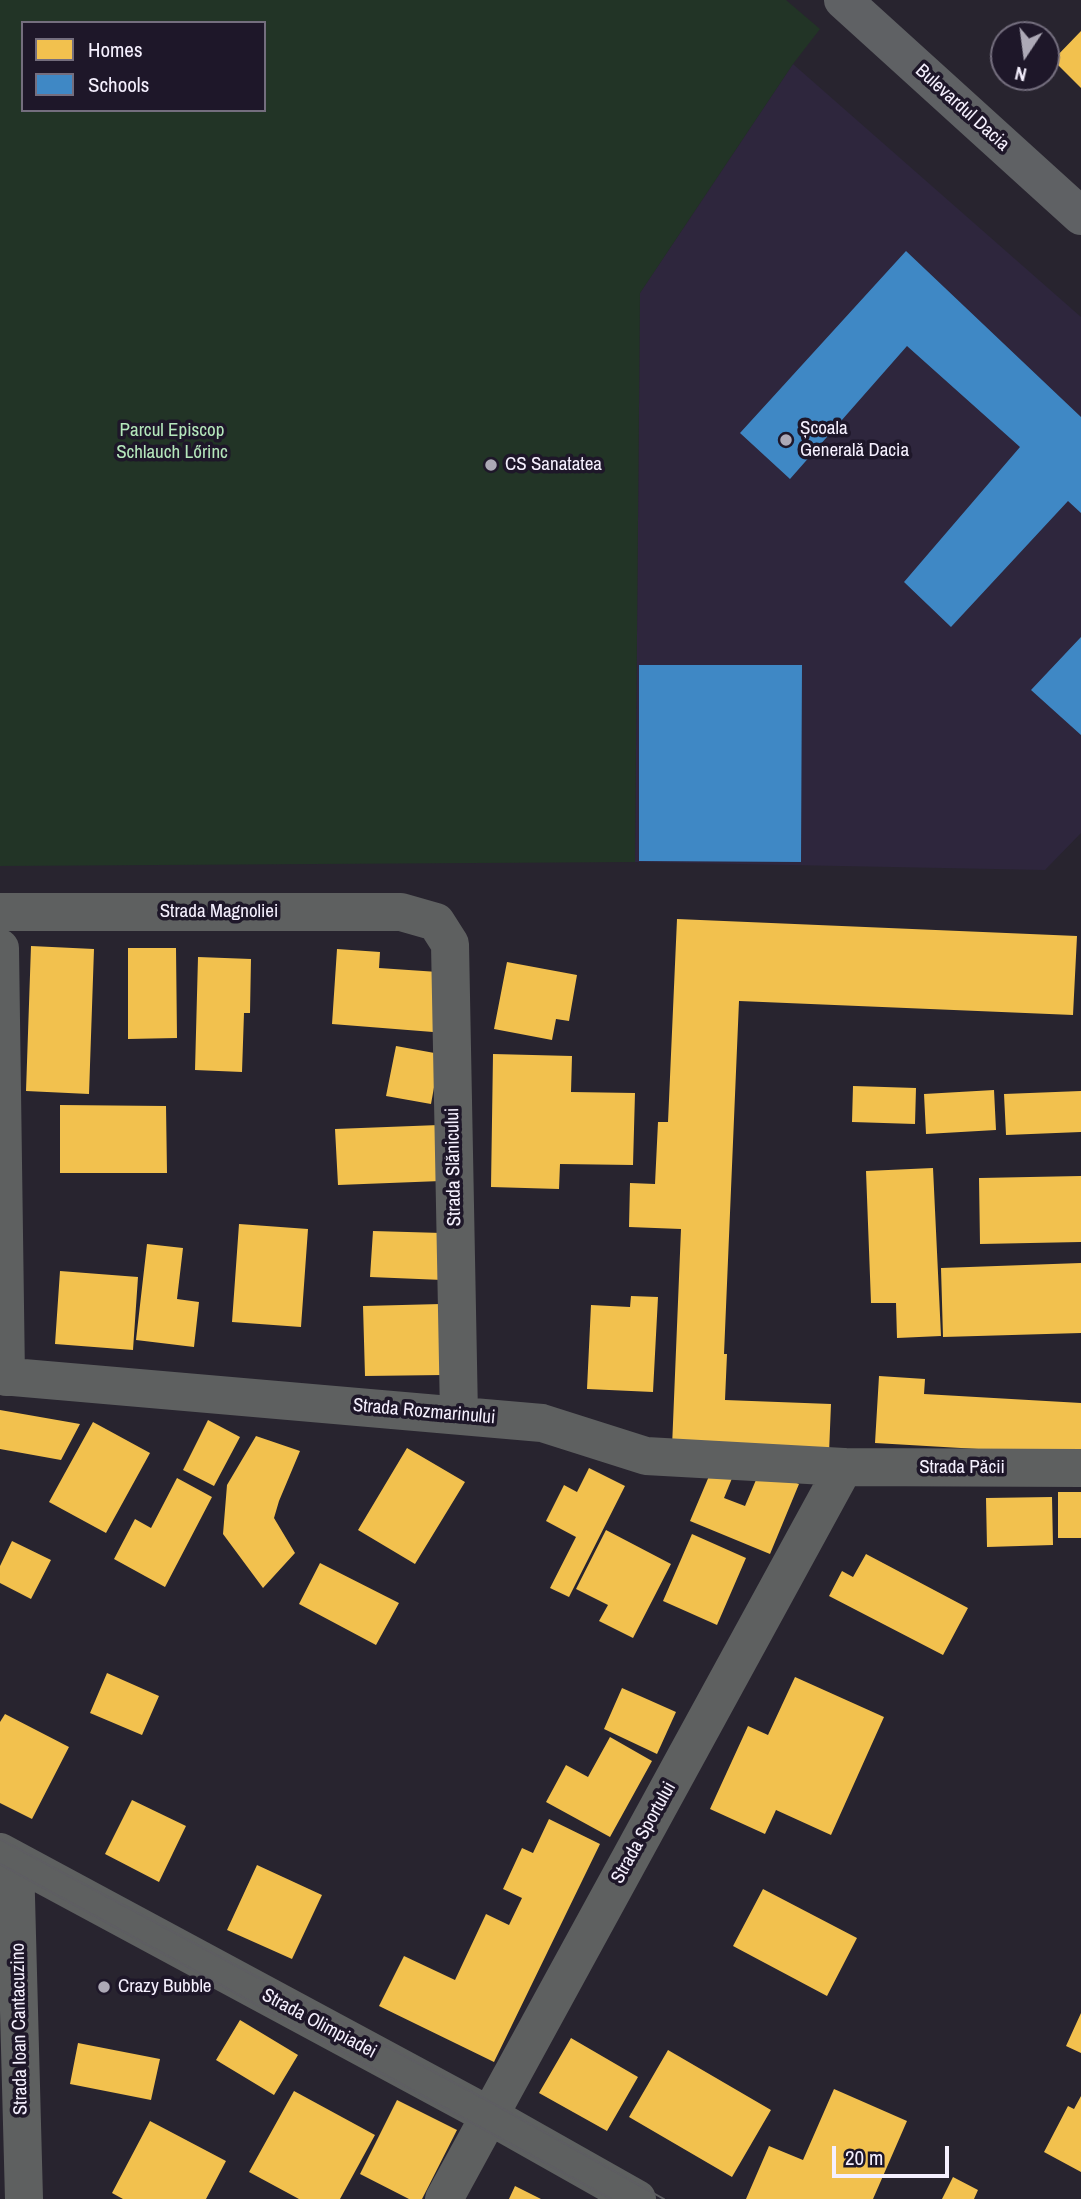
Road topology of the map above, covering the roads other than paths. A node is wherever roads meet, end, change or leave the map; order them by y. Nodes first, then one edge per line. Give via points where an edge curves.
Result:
1 (844, 0) edge
2 (1081, 216) edge
3 (0, 912) edge
4 (436, 922) joint
5 (0, 948) edge
6 (3, 1376) edge
7 (460, 1415) junction
8 (844, 1467) junction
9 (1081, 1468) edge
10 (8, 1856) edge
11 (490, 2116) junction
12 (24, 2199) edge
13 (444, 2199) edge
14 (637, 2199) edge

1 - 2 main road, Bulevardul Dacia
3 - 4 street, Strada Magnoliei via 401,912
4 - 7 street, Strada Slănicului via 450,944
5 - 6 street
6 - 7 street, Strada Rozmarinului
7 - 8 street, Strada Rozmarinului via 542,1423 646,1456
8 - 9 street, Strada Păcii
8 - 11 street, Strada Sportului
10 - 11 street, Strada Olimpiadei
10 - 12 street, Strada Ioan Cantacuzino
11 - 13 street, Strada Sportului
11 - 14 street, Strada Olimpiadei

